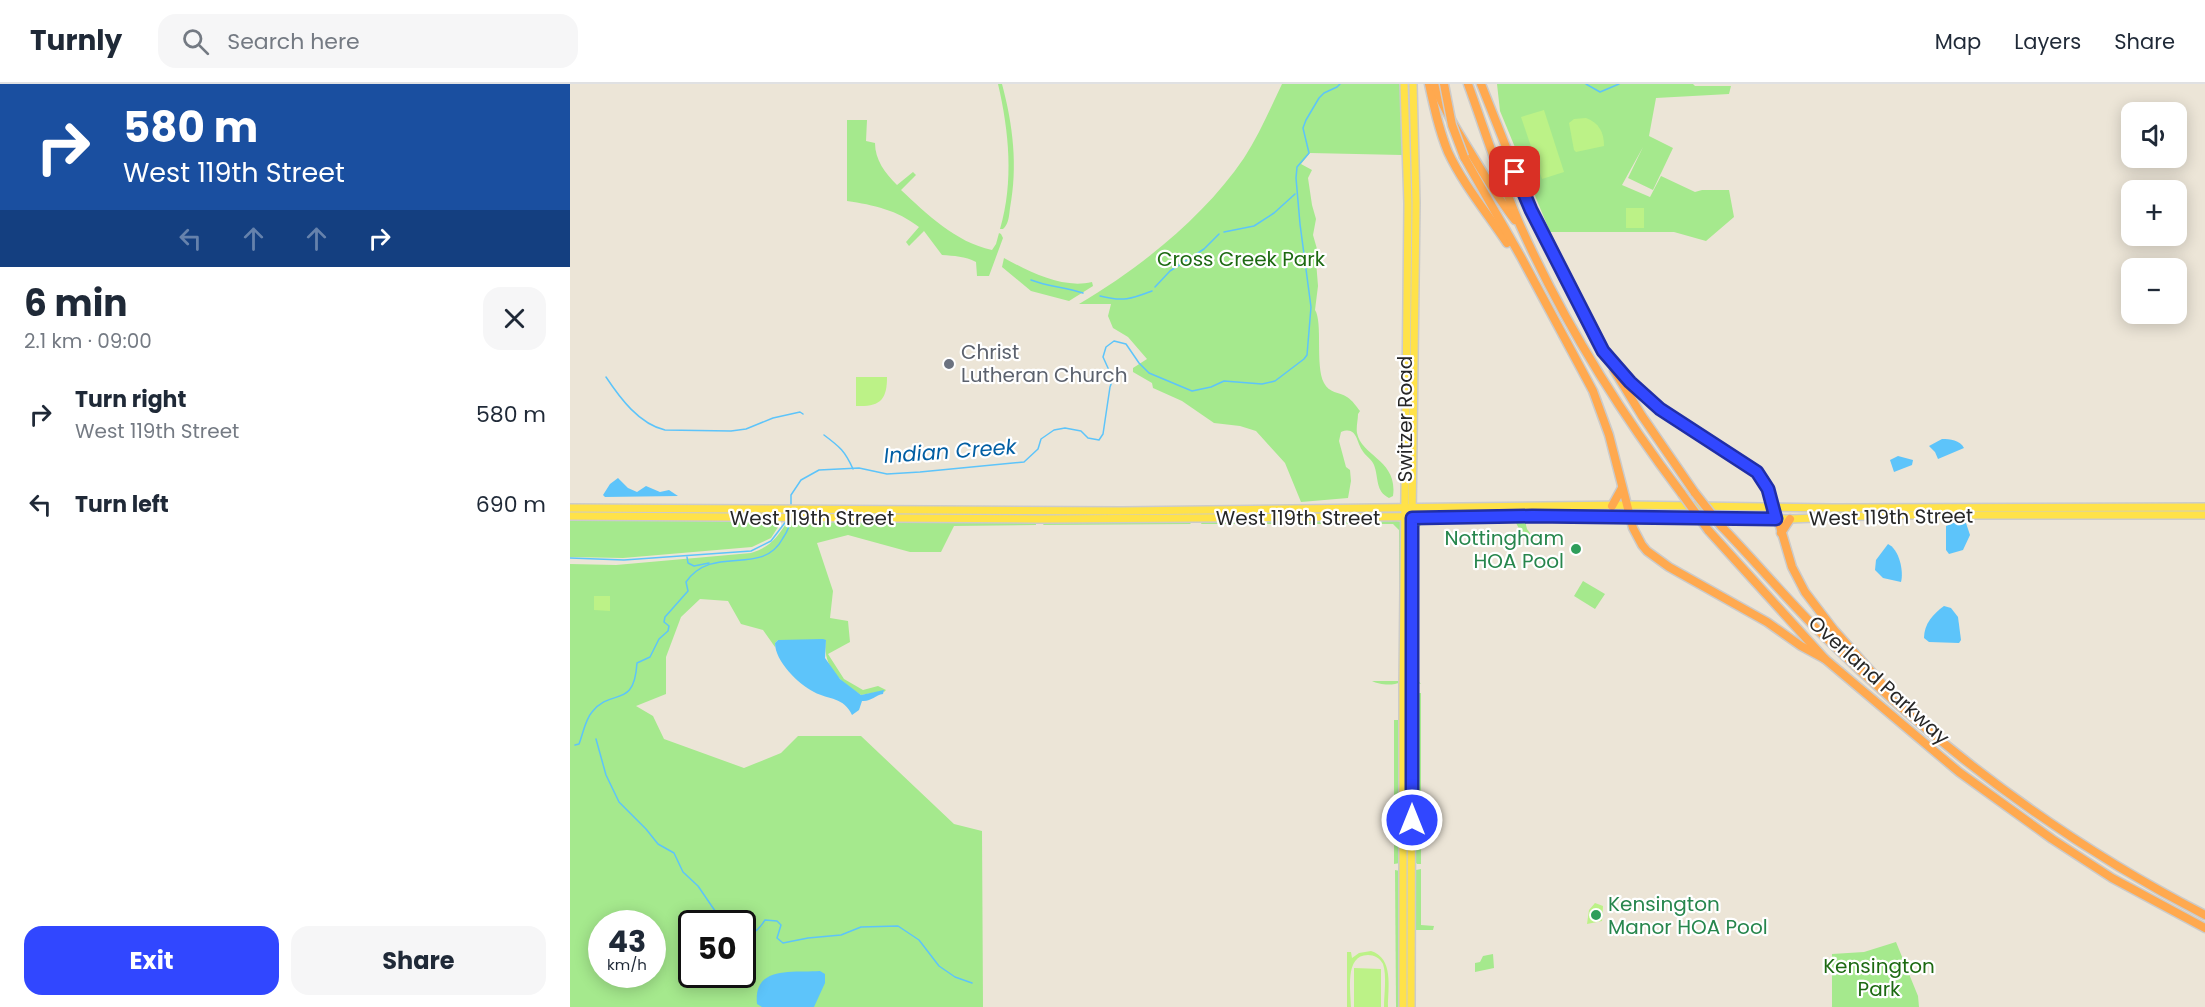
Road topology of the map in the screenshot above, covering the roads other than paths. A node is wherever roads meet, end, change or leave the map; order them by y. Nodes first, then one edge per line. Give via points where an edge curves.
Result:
1 (1404, 84) edge
2 (1413, 84) edge
3 (1429, 84) edge
4 (1434, 84) edge
5 (1444, 84) edge
6 (1482, 85) edge
7 (1469, 86) edge
8 (1521, 228) junction
9 (1533, 280) junction
10 (1603, 351) junction
11 (1622, 487) junction
12 (1413, 489) junction
13 (1627, 505) junction
14 (1612, 506) junction
15 (1773, 506) junction
16 (2205, 507) edge
17 (570, 508) edge
18 (1408, 508) junction
19 (1434, 508) junction
20 (773, 514) junction
21 (798, 514) junction
22 (2205, 515) edge
23 (570, 516) edge
24 (1408, 518) junction
25 (1630, 518) junction
26 (1776, 519) junction
27 (1790, 519) junction
28 (1781, 532) junction
29 (1825, 659) junction
30 (1901, 707) junction
31 (2205, 915) edge
32 (2205, 928) edge
33 (1403, 1007) edge
34 (1411, 1007) edge

1 - 18 main road, Switzer Road
2 - 12 main road, Switzer Road
3 - 9 highway via 1439,127 1455,165
4 - 8 highway via 1444,109 1500,202
5 - 9 highway, bridge via 1452,125 1464,157
6 - 10 highway via 1531,210
7 - 8 highway, Overland Parkway
8 - 29 highway, Overland Parkway, bridge via 1607,388 1708,530
9 - 11 highway via 1596,398
10 - 15 highway via 1660,409 1757,472
10 - 30 highway, bridge via 1642,416 1721,526 1825,638
11 - 13 highway
11 - 14 highway
12 - 18 main road, Switzer Road
12 - 19 main road via 1418,501
13 - 14 main road, West 119th Street
13 - 15 main road, West 119th Street
13 - 25 highway
14 - 19 main road, West 119th Street
15 - 16 main road, West 119th Street
15 - 26 highway
17 - 20 main road, West 119th Street
18 - 19 main road, West 119th Street
18 - 21 main road, West 119th Street
18 - 24 main road, Switzer Road
20 - 21 main road, West 119th Street
20 - 23 main road, West 119th Street
21 - 24 main road, West 119th Street
22 - 27 main road, West 119th Street via 1885,515
24 - 25 main road, West 119th Street
24 - 33 main road, Switzer Road
24 - 34 main road, Switzer Road
25 - 26 main road, West 119th Street
25 - 29 highway via 1642,545 1662,562
26 - 27 main road, West 119th Street
26 - 28 highway
27 - 28 highway
28 - 30 highway via 1792,567 1809,598
29 - 32 highway, Overland Parkway via 1959,772 2052,839 2129,888
30 - 31 highway via 2061,830

